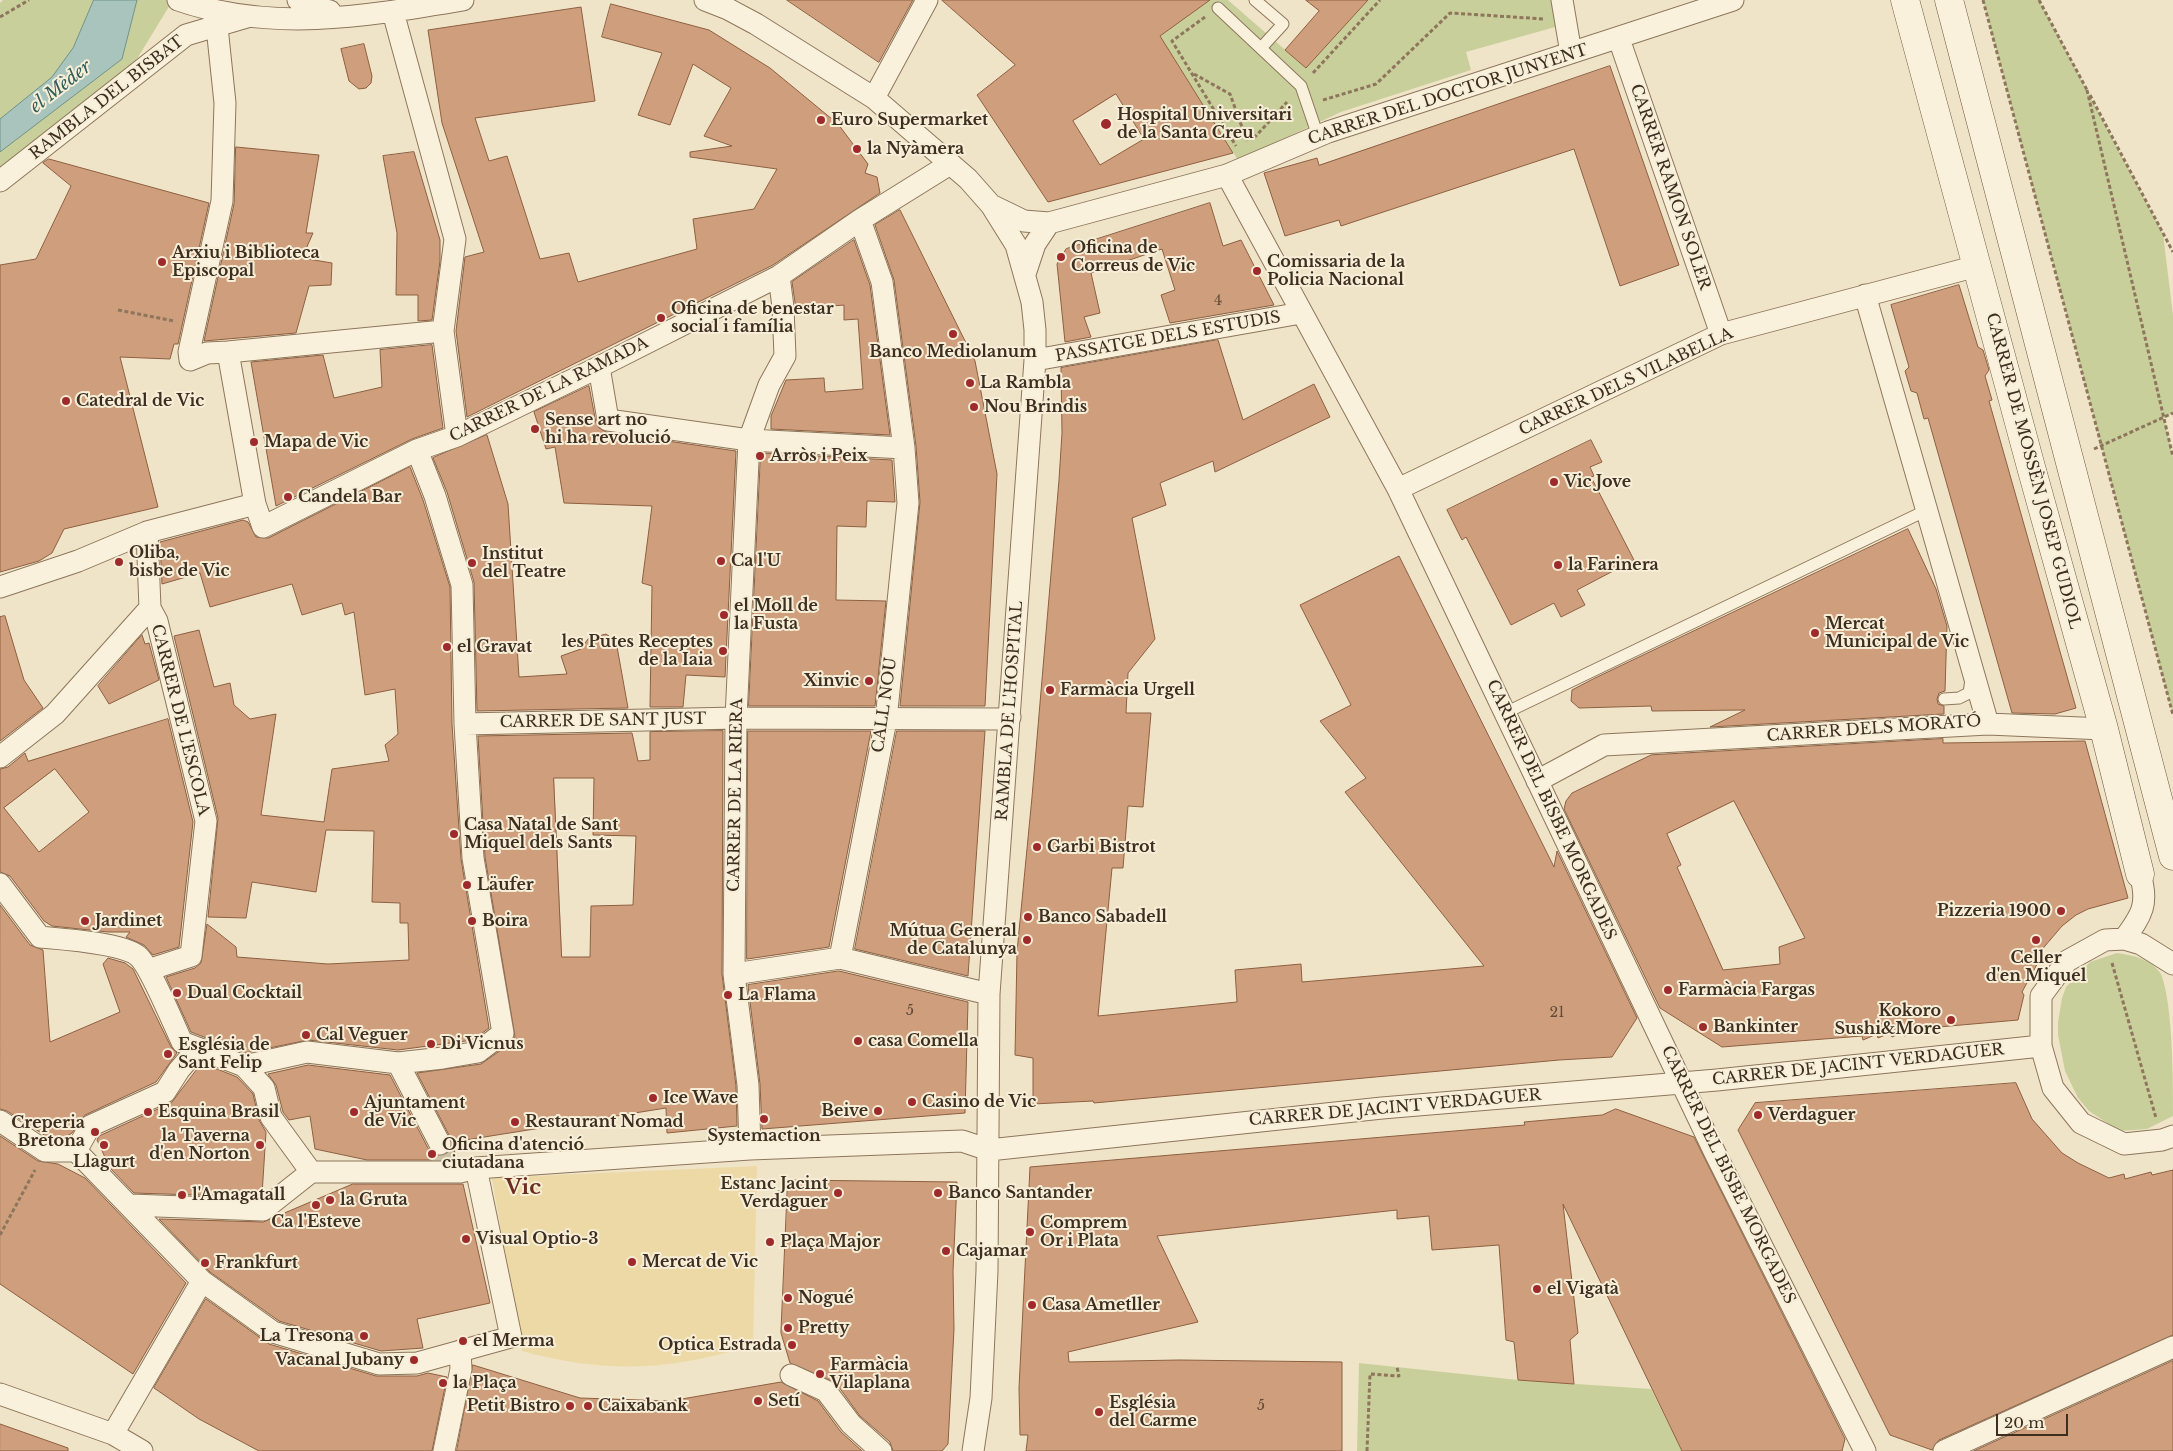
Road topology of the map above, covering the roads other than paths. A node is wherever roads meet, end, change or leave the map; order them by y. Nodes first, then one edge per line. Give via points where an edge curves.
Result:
1 (298, 0) edge
2 (463, 0) edge
3 (705, 0) edge
4 (927, 0) edge
5 (1255, 0) edge
6 (1562, 0) edge
7 (1733, 0) edge
8 (1905, 0) edge
9 (1949, 0) edge
10 (430, 3) edge
11 (204, 8) edge
12 (1218, 8) road end
13 (392, 12) junction
14 (352, 16) junction
15 (1619, 39) junction
16 (1261, 48) junction
17 (1570, 53) junction
18 (874, 98) junction
19 (1318, 136) junction
20 (950, 164) junction
21 (1227, 175) junction
22 (0, 181) edge
23 (991, 205) junction
24 (860, 220) junction
25 (1049, 223) junction
26 (1977, 266) junction
27 (1025, 274) junction
28 (779, 276) junction
29 (1865, 295) junction
30 (1302, 313) junction
31 (443, 331) junction
32 (1721, 334) junction
33 (238, 351) junction
34 (1035, 360) junction
35 (599, 367) junction
36 (457, 436) junction
37 (749, 440) junction
38 (904, 448) junction
39 (417, 450) junction
40 (1398, 488) junction
41 (255, 504) junction
42 (1927, 510) junction
43 (146, 532) junction
44 (0, 587) edge
45 (150, 608) junction
46 (1944, 699) dead end
47 (1505, 713) junction
48 (1010, 717) junction
49 (736, 718) junction
50 (886, 720) junction
51 (465, 724) junction
52 (1988, 724) junction
53 (2104, 729) junction
54 (0, 757) edge
55 (1538, 781) junction
56 (2173, 856) edge
57 (2140, 874) joint
58 (0, 884) edge
59 (2115, 940) junction
60 (840, 958) junction
61 (2173, 964) edge
62 (148, 970) junction
63 (734, 974) junction
64 (988, 994) junction
65 (2041, 1046) junction
66 (198, 1048) junction
67 (398, 1063) junction
68 (244, 1066) junction
69 (1682, 1082) junction
70 (0, 1121) edge
71 (2167, 1138) edge
72 (440, 1144) tunnel mouth
73 (750, 1149) junction
74 (989, 1150) junction
75 (76, 1151) junction
76 (476, 1168) junction
77 (311, 1172) junction
78 (131, 1205) junction
79 (202, 1281) junction
80 (2173, 1347) edge
81 (466, 1350) junction
82 (791, 1375) dead end
83 (0, 1394) edge
84 (113, 1434) junction
85 (142, 1451) edge
86 (444, 1451) edge
87 (882, 1451) edge
88 (973, 1451) edge
89 (1865, 1451) edge
90 (1944, 1451) edge

1 - 14 street via 304,5
2 - 10 street, RAMBLA DEL BISBAT
3 - 18 street, RAMBLA DE L'HOSPITAL via 756,24
4 - 18 street
5 - 16 lane via 1283,24
6 - 17 street
7 - 15 street, CARRER DEL DOCTOR JUNYENT
8 - 26 street, CARRER DE MOSSÈN JOSEP GUDIOL
9 - 56 street
10 - 13 street, RAMBLA DEL BISBAT
11 - 14 street, RAMBLA DEL BISBAT via 247,18 283,20
11 - 22 street, RAMBLA DEL BISBAT via 186,36
11 - 33 street via 225,103 222,201 189,352 190,360 207,353
12 - 16 lane
13 - 14 street, RAMBLA DEL BISBAT
13 - 31 street via 455,240
15 - 17 street, CARRER DEL DOCTOR JUNYENT
15 - 32 street, CARRER RAMON SOLER
16 - 19 lane via 1301,86
17 - 19 street, CARRER DEL DOCTOR JUNYENT
18 - 20 street, RAMBLA DE L'HOSPITAL
19 - 21 street, CARRER DEL DOCTOR JUNYENT
20 - 23 street, RAMBLA DE L'HOSPITAL
20 - 24 street, CARRER DE LA RAMADA
21 - 25 street, CARRER DEL DOCTOR JUNYENT
21 - 30 street, CARRER DEL BISBE MORGADES
23 - 25 street, RAMBLA DE L'HOSPITAL via 1024,221
23 - 27 street, RAMBLA DE L'HOSPITAL via 1016,245
24 - 28 street, CARRER DE LA RAMADA
24 - 38 street, CALL NOU via 882,282
25 - 27 street, RAMBLA DE L'HOSPITAL via 1035,244
26 - 29 street, CARRER DELS VILABELLA
26 - 53 street, CARRER DE MOSSÈN JOSEP GUDIOL
27 - 34 street, RAMBLA DE L'HOSPITAL via 1036,330
28 - 35 street, CARRER DE LA RAMADA
28 - 37 street, CARRER DE LA RIERA via 784,356 769,385
29 - 32 street, CARRER DELS VILABELLA
29 - 42 street, CARRER DELS MORATÓ
30 - 34 street, PASSATGE DELS ESTUDIS
30 - 40 street, CARRER DEL BISBE MORGADES
31 - 33 street
31 - 36 street
32 - 40 street, CARRER DELS VILABELLA
33 - 41 street
34 - 48 street, RAMBLA DE L'HOSPITAL
35 - 36 street, CARRER DE LA RAMADA
35 - 37 street via 608,420
36 - 39 street, CARRER DE LA RAMADA
37 - 38 street
37 - 49 street, CARRER DE LA RIERA
38 - 50 street, CALL NOU via 908,503
39 - 41 street, CARRER DE LA RAMADA via 263,527
39 - 51 street via 462,585
40 - 47 street, CARRER DEL BISBE MORGADES
41 - 43 street
42 - 46 lane via 1923,526 1972,682 1969,693 1960,698
42 - 47 lane
42 - 52 street, CARRER DELS MORATÓ
43 - 44 street via 78,561
43 - 45 street, CARRER DE L'ESCOLA
45 - 54 street via 55,714
45 - 62 street, CARRER DE L'ESCOLA via 157,621 206,822 191,956
47 - 55 street, CARRER DEL BISBE MORGADES
48 - 50 street, CARRER DE SANT JUST
48 - 64 street, RAMBLA DE L'HOSPITAL
49 - 50 street, CARRER DE SANT JUST
49 - 51 street, CARRER DE SANT JUST
49 - 63 street, CARRER DE LA RIERA
50 - 60 street, CALL NOU
51 - 67 street via 473,858 503,1033 478,1052
52 - 53 street
52 - 55 street, CARRER DELS MORATÓ via 1604,745
53 - 57 street, CARRER DE MOSSÈN JOSEP GUDIOL
55 - 69 street, CARRER DEL BISBE MORGADES
57 - 59 street, CARRER DE MOSSÈN JOSEP GUDIOL via 2146,899 2136,923
58 - 62 street via 40,936 106,944 138,956
59 - 61 street via 2141,944
59 - 65 street via 2067,961 2042,996
60 - 63 street
60 - 64 street
62 - 66 street via 182,1042
63 - 73 street, CARRER DE LA RIERA via 748,1085
64 - 74 street, RAMBLA DE L'HOSPITAL
65 - 69 street, CARRER DE JACINT VERDAGUER
65 - 71 street via 2053,1088 2081,1123 2124,1144
66 - 68 street
66 - 75 street via 165,1092 90,1126
67 - 68 street via 307,1052
67 - 72 street
68 - 77 street via 264,1088 271,1117
69 - 74 street, CARRER DE JACINT VERDAGUER via 1382,1108
69 - 89 street, CARRER DEL BISBE MORGADES
70 - 75 street via 45,1151
73 - 74 street, CARRER DE JACINT VERDAGUER via 962,1141
73 - 76 street
74 - 88 street, RAMBLA DE L'HOSPITAL via 981,1398
75 - 78 street
76 - 77 street via 460,1172
76 - 81 street via 512,1337
77 - 78 street via 263,1210
78 - 79 street
79 - 81 street via 273,1332 380,1364 417,1363
79 - 84 street
80 - 90 street
81 - 86 street
82 - 87 street via 826,1391 851,1424
83 - 84 street
84 - 85 street

